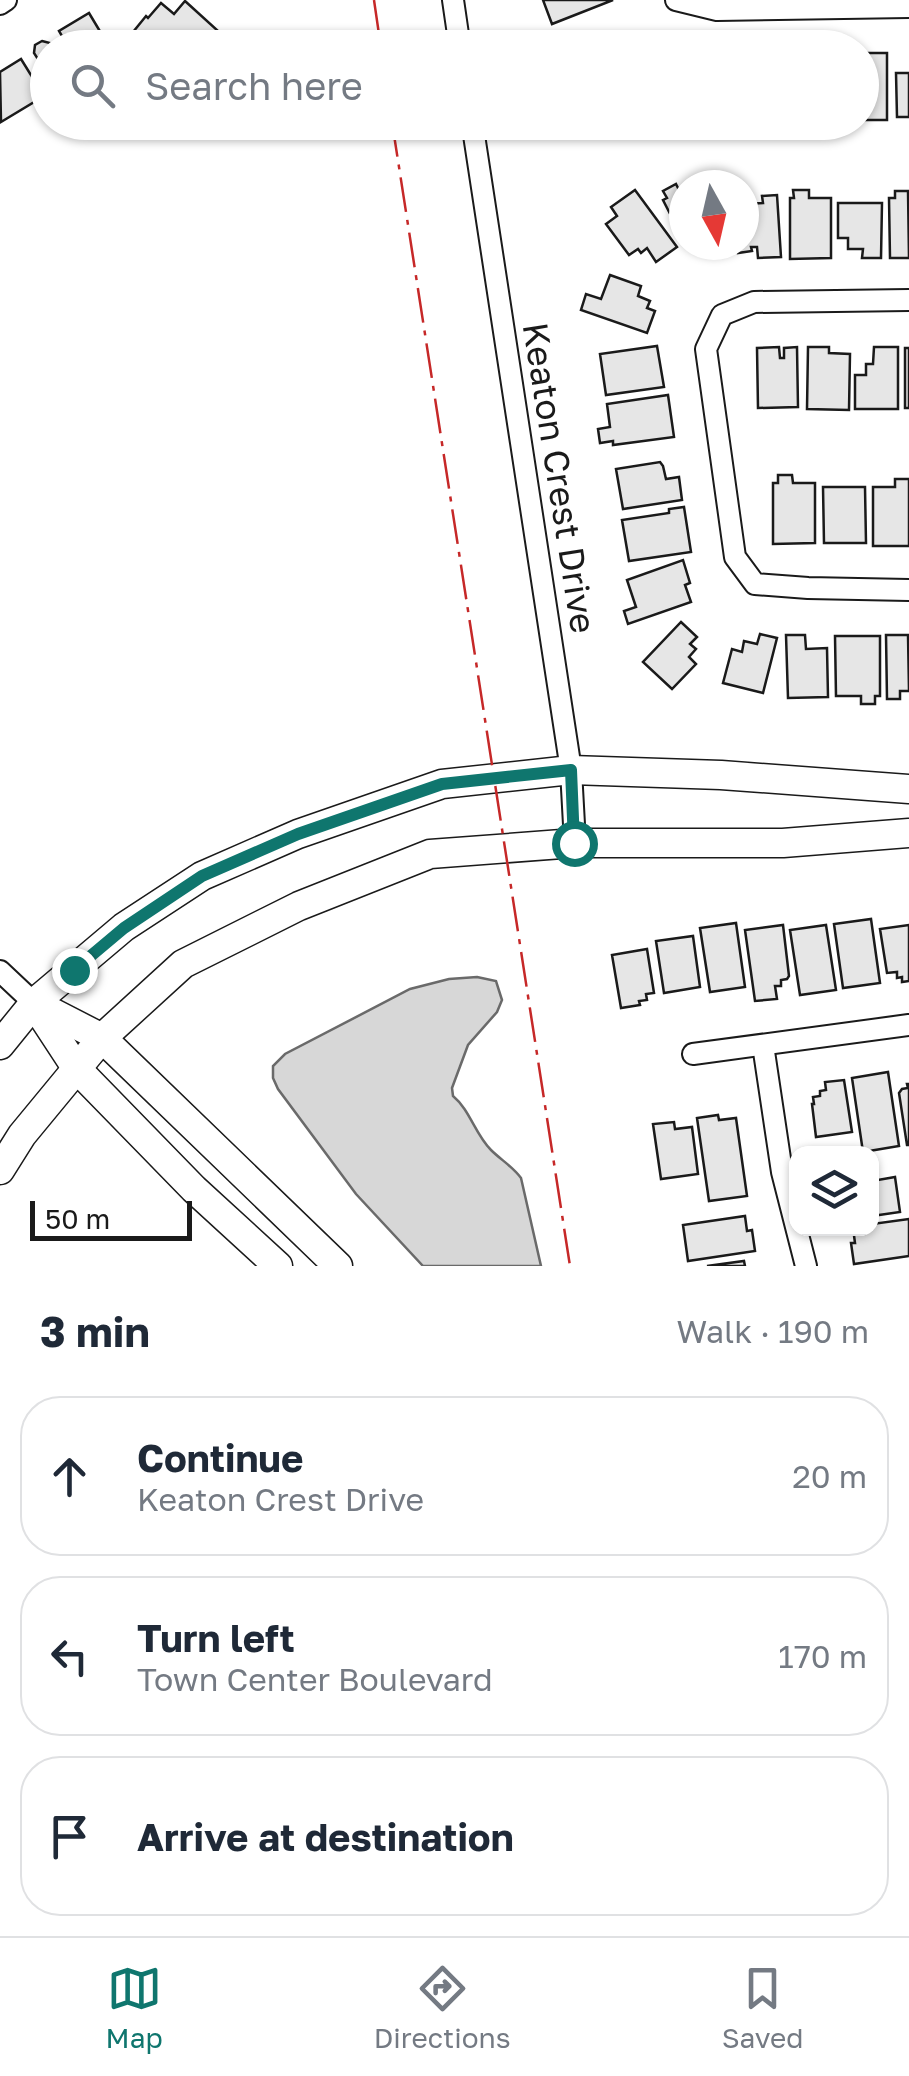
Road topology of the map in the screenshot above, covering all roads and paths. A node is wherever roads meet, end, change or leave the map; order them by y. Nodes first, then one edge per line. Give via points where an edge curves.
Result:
1 (452, 0) edge
2 (676, 0) edge
3 (909, 7) edge
4 (457, 30) edge
5 (475, 140) edge
6 (909, 300) edge
7 (909, 590) edge
8 (571, 770) junction
9 (909, 789) edge
10 (909, 834) edge
11 (574, 843) junction
12 (0, 971) edge
13 (34, 1004) junction
14 (909, 1025) edge
15 (102, 1038) junction
16 (0, 1044) edge
17 (763, 1045) junction
18 (693, 1054) dead end
19 (77, 1069) junction
20 (0, 1170) edge
21 (278, 1266) edge
22 (338, 1266) edge
23 (806, 1266) edge

1 - 4 street
2 - 3 street via 717,10
5 - 8 street, Keaton Crest Drive
6 - 7 street via 754,302 722,315 706,349 735,557 755,584
8 - 9 street
8 - 11 street, Keaton Crest Drive
8 - 13 street via 442,784 298,834 202,876 124,928
10 - 11 street via 783,844
11 - 15 street via 430,854 299,906 182,964
12 - 13 street
13 - 15 street
13 - 16 street
13 - 19 street
14 - 17 street
15 - 19 street
15 - 22 street
17 - 18 street
17 - 23 street via 782,1172
19 - 20 street
19 - 21 street

